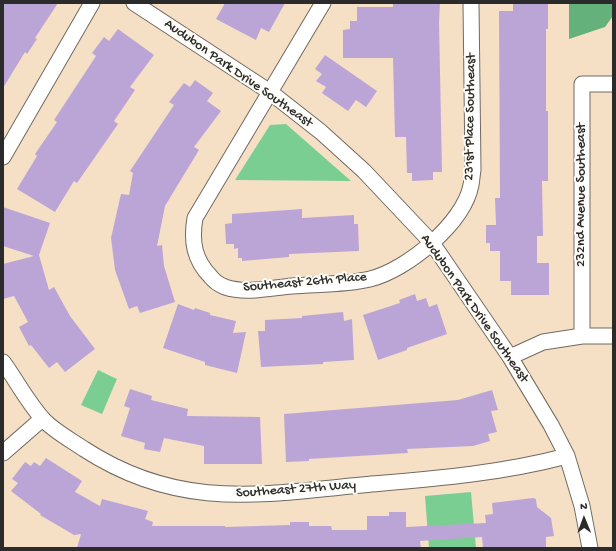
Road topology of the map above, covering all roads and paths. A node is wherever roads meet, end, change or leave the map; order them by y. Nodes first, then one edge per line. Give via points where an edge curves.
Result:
1 (92, 3) edge
2 (134, 3) edge
3 (323, 3) edge
4 (471, 3) edge
5 (613, 84) edge
6 (270, 92) junction
7 (3, 157) edge
8 (432, 244) junction
9 (582, 336) junction
10 (613, 336) edge
11 (510, 357) junction
12 (3, 362) edge
13 (42, 419) junction
14 (3, 453) edge
15 (567, 456) junction
16 (590, 548) edge

1 - 7 street
2 - 6 street, Audubon Park Drive Southeast
3 - 6 street
4 - 8 street, 231st Place Southeast via 471,186 454,218
5 - 9 street, 232nd Avenue Southeast via 582,84
6 - 8 street, Audubon Park Drive Southeast via 321,132 364,171
6 - 8 street, Southeast 26th Place via 194,218 194,249 201,267 214,280 225,287 243,290 370,279 389,272
8 - 11 street, Audubon Park Drive Southeast
9 - 10 street
9 - 11 street via 543,342
11 - 15 street, Audubon Park Drive Southeast via 551,424
12 - 13 street
13 - 14 street
13 - 15 street, Southeast 27th Way via 104,462 134,476 174,488 212,494 252,495 483,474
15 - 16 street, Audubon Park Drive Southeast via 582,506

